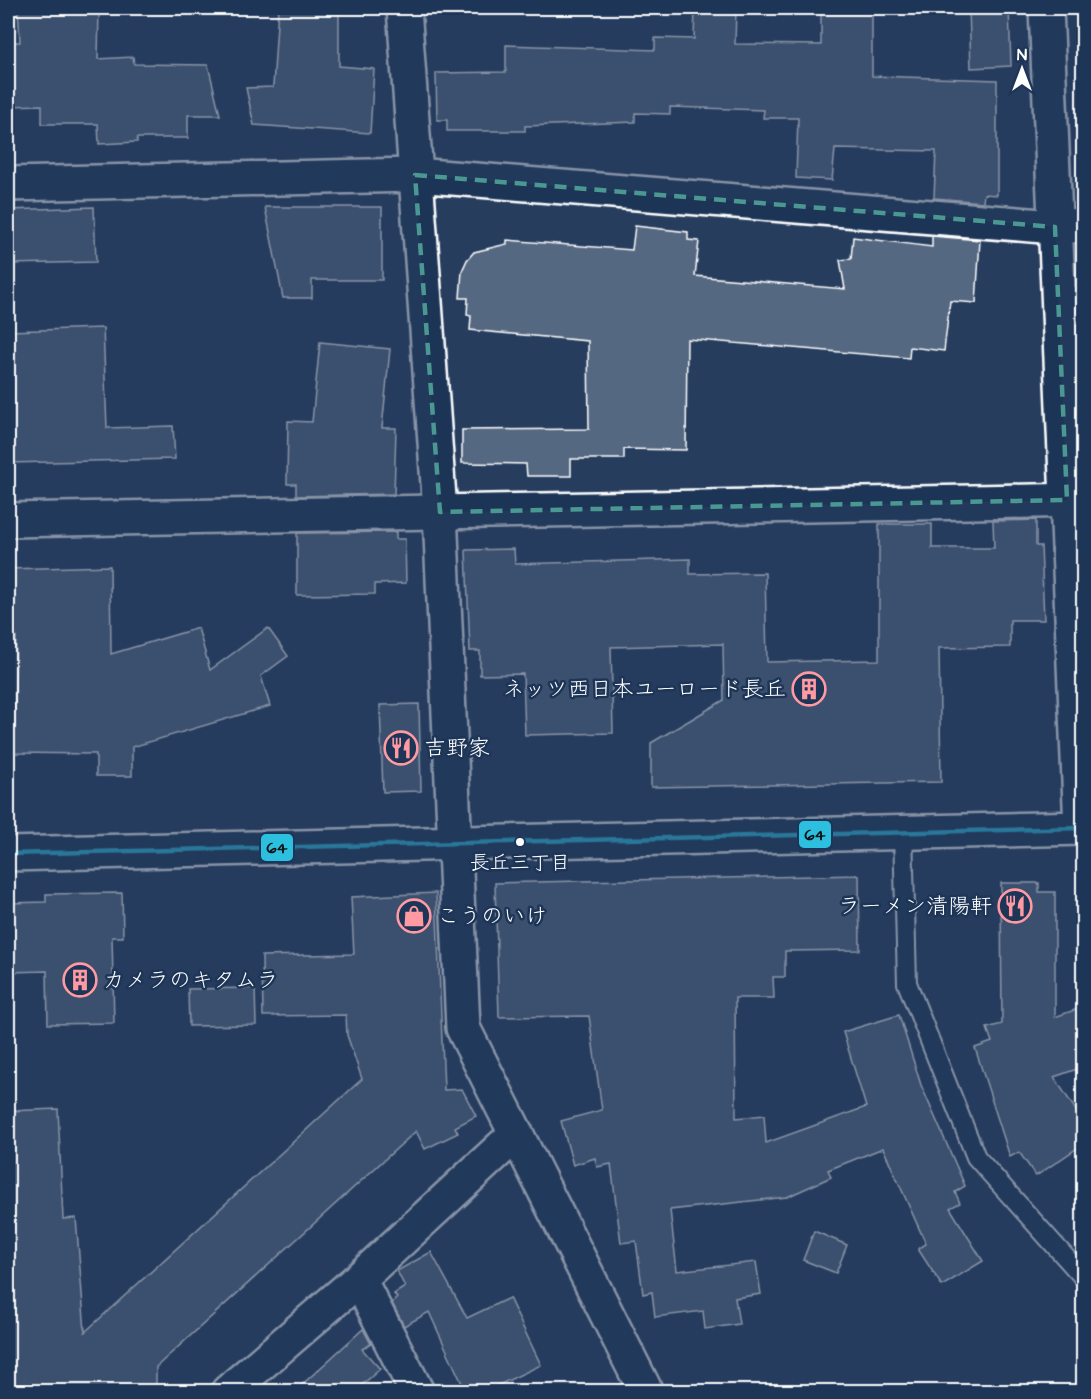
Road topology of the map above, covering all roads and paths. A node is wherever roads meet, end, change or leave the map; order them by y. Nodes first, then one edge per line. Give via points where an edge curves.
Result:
1 (404, 8) edge
2 (1046, 8) edge
3 (415, 175) junction
4 (8, 184) edge
5 (1069, 226) edge
6 (1075, 500) edge
7 (440, 512) junction
8 (8, 520) edge
9 (1082, 828) edge
10 (903, 831) junction
11 (455, 842) junction
12 (8, 854) edge
13 (514, 1135) junction
14 (1083, 1278) edge
15 (359, 1279) junction
16 (228, 1392) edge
17 (417, 1392) edge
18 (646, 1392) edge

1 - 3 street
2 - 5 street
3 - 4 street
3 - 5 street
3 - 7 street
5 - 6 street
6 - 7 street
6 - 9 street
7 - 8 street
7 - 11 street
9 - 10 street
10 - 11 street
10 - 14 lane via 907,983 976,1157
11 - 12 street
11 - 13 street via 463,1028
13 - 15 street
13 - 18 street
15 - 16 street
15 - 17 street

